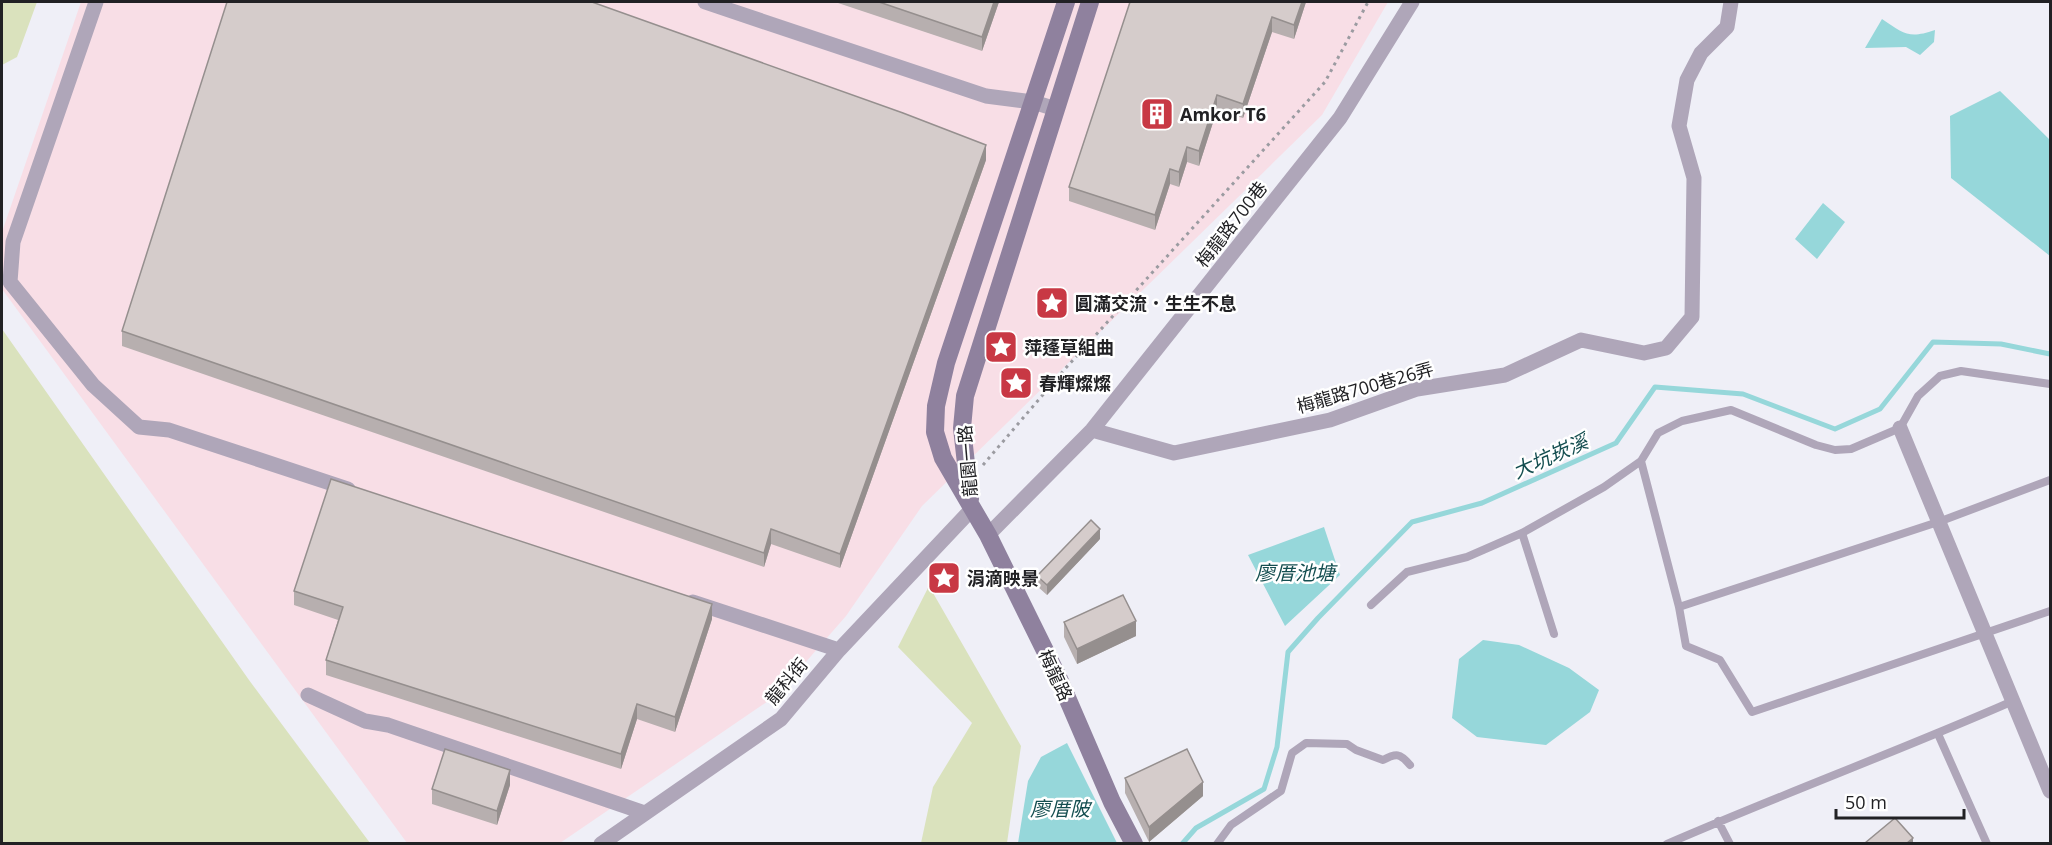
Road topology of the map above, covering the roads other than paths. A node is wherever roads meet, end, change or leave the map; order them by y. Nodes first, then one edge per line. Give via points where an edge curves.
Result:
1 (96, 2) edge
2 (705, 2) edge
3 (1066, 2) edge
4 (1090, 2) edge
5 (1413, 2) edge
6 (1731, 2) edge
7 (1033, 102) junction
8 (1056, 109) junction
9 (2050, 384) edge
10 (1900, 428) junction
11 (1092, 430) junction
12 (1641, 461) junction
13 (2050, 480) edge
14 (364, 495) edge
15 (971, 510) junction
16 (1941, 521) junction
17 (1522, 533) junction
18 (988, 535) junction
19 (681, 598) edge
20 (1371, 605) dead end
21 (1679, 607) junction
22 (2050, 610) edge
23 (1987, 633) junction
24 (1554, 634) dead end
25 (839, 650) junction
26 (308, 695) dead end
27 (2013, 701) junction
28 (1938, 734) junction
29 (1410, 765) dead end
30 (2050, 791) edge
31 (645, 813) junction
32 (1718, 821) junction
33 (601, 843) edge
34 (1134, 843) edge
35 (1216, 843) edge
36 (1667, 843) edge
37 (1730, 843) edge
38 (1987, 843) edge

1 - 14 street via 13,242 10,282 93,385 139,427 170,430
2 - 7 street via 986,96
3 - 7 street, 龍園一路
4 - 8 street, 龍園一路
5 - 11 street, 梅龍路700巷 via 1341,118
6 - 11 street, 梅龍路700巷26弄 via 1727,27 1701,53 1687,80 1679,126 1694,178 1692,317 1666,348 1644,353 1581,340 1505,375 1418,389 1330,420 1174,453
7 - 8 street
7 - 15 street, 龍園一路 via 946,363 936,406 935,432 943,458
8 - 15 street, 龍園一路 via 965,396 962,428
9 - 10 lane via 1961,371 1940,376 1918,396
10 - 12 lane via 1851,449 1835,450 1731,410 1682,421 1658,433
10 - 16 street
11 - 18 street, 梅龍路700巷
12 - 17 lane via 1604,487
12 - 21 lane
13 - 16 lane
15 - 18 street, 梅龍路
15 - 25 street, 龍科街
16 - 21 lane
16 - 23 street
17 - 20 lane via 1467,557 1407,572
17 - 24 lane
18 - 34 street, 梅龍路
19 - 25 street
21 - 23 lane via 1686,646 1720,660 1752,712
22 - 23 lane
23 - 27 street
25 - 31 street, 龍科街 via 781,719
26 - 31 street via 364,721 388,725
27 - 28 lane
27 - 30 street
28 - 32 lane
28 - 38 lane
29 - 35 lane via 1402,755 1383,760 1347,744 1306,743 1292,753 1281,791 1231,825
31 - 33 street, 龍科街
32 - 36 lane
32 - 37 lane

